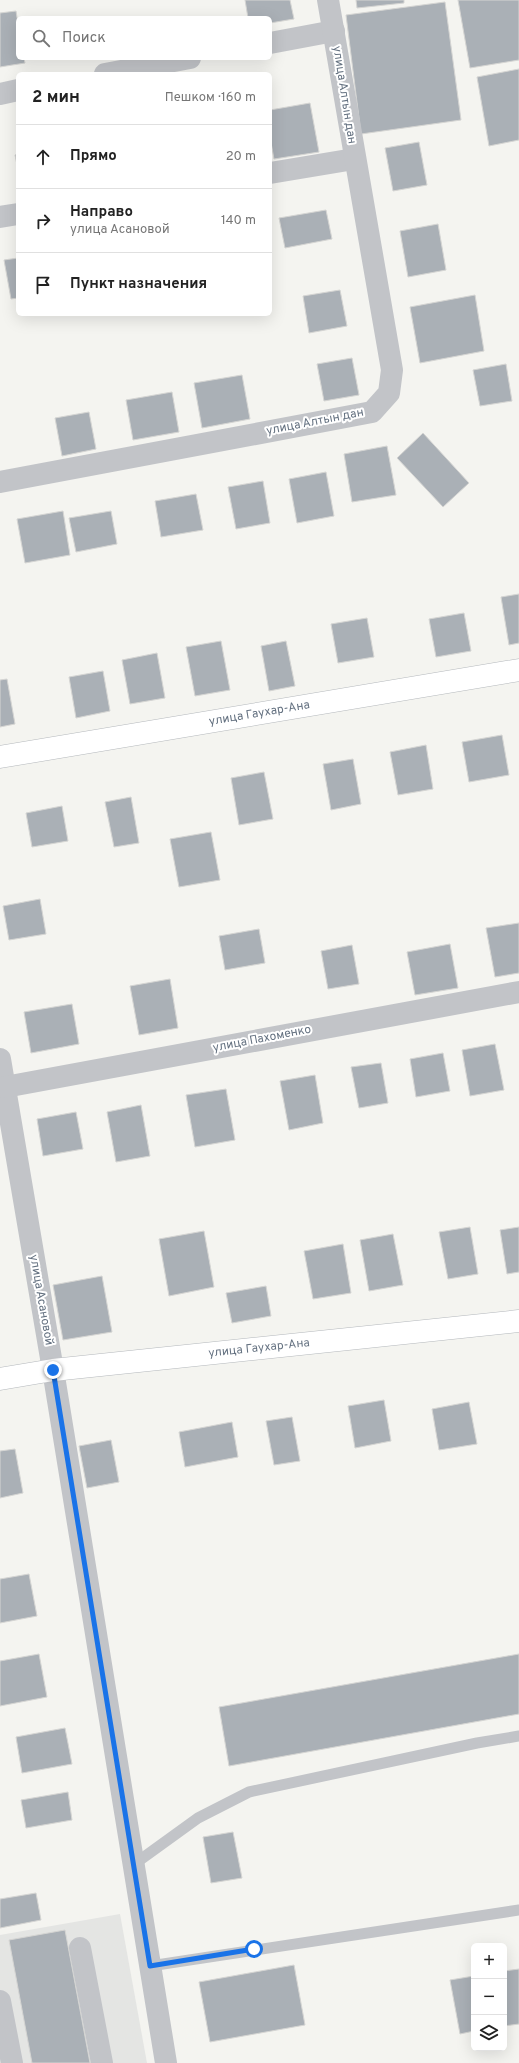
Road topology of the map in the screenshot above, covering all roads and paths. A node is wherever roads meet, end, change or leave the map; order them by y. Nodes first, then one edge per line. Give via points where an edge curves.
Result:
1 (328, 0) edge
2 (334, 31) junction
3 (272, 43) edge
4 (179, 60) edge
5 (116, 72) edge
6 (16, 90) edge
7 (0, 94) edge
8 (354, 159) junction
9 (272, 173) edge
10 (16, 214) edge
11 (0, 217) edge
12 (0, 482) edge
13 (519, 670) edge
14 (0, 757) edge
15 (519, 992) edge
16 (0, 1059) edge
17 (5, 1087) junction
18 (519, 1322) edge
19 (53, 1370) junction
20 (0, 1379) edge
21 (519, 1736) edge
22 (133, 1865) junction
23 (519, 1910) edge
24 (80, 1948) dead end
25 (150, 1966) junction
26 (0, 2001) edge
27 (12, 2063) edge
28 (102, 2063) edge
29 (166, 2063) edge

1 - 2 street, улица Алтын дан
2 - 3 street, улица Алтын дан
2 - 8 street, улица Алтын дан
4 - 5 street
6 - 7 street
8 - 9 street, улица Алтын дан
8 - 12 street, улица Алтын дан via 392,370 389,393 372,412
10 - 11 street
13 - 14 street, улица Гаухар-Ана
15 - 17 street, улица Пахоменко
16 - 17 street, улица Асановой
17 - 19 street, улица Асановой
18 - 19 street, улица Гаухар-Ана
19 - 20 street, улица Гаухар-Ана
19 - 22 street, улица Асановой
21 - 22 lane via 249,1792 198,1818
22 - 25 street, улица Асановой
23 - 25 lane
24 - 28 street
25 - 29 street, улица Асановой
26 - 27 street

